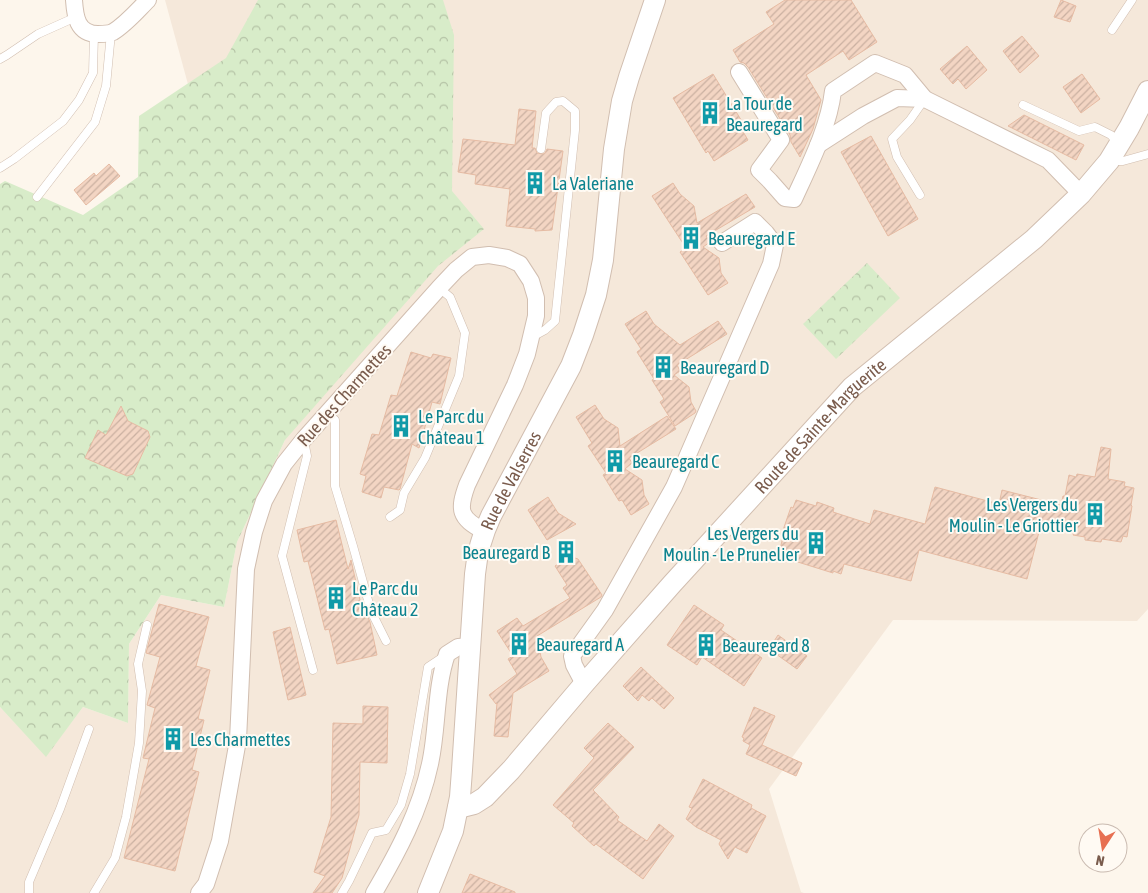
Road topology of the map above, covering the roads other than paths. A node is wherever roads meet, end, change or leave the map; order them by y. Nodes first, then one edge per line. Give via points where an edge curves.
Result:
1 (74, 0) edge
2 (148, 0) edge
3 (655, 0) edge
4 (1132, 0) edge
5 (76, 17) junction
6 (1112, 30) dead end
7 (111, 33) junction
8 (94, 34) junction
9 (0, 58) edge
10 (739, 72) dead end
11 (1148, 91) edge
12 (925, 99) junction
13 (1023, 105) dead end
14 (818, 145) junction
15 (541, 149) dead end
16 (1114, 153) junction
17 (1148, 154) edge
18 (0, 168) edge
19 (1081, 194) junction
20 (920, 195) dead end
21 (37, 196) dead end
22 (722, 243) dead end
23 (439, 288) junction
24 (532, 337) junction
25 (327, 413) junction
26 (304, 439) junction
27 (390, 517) dead end
28 (484, 531) junction
29 (147, 625) dead end
30 (386, 641) dead end
31 (471, 646) junction
32 (447, 654) junction
33 (313, 670) dead end
34 (584, 684) junction
35 (89, 729) dead end
36 (458, 808) junction
37 (29, 893) edge
38 (94, 893) edge
39 (199, 893) edge
40 (342, 893) edge
41 (374, 893) edge
42 (428, 893) edge

1 - 5 street
2 - 7 street
3 - 28 street, Rue de Valserres via 622,101 603,260 594,303 571,366
4 - 6 lane
5 - 8 street via 82,30
5 - 9 lane via 38,34
7 - 8 street
7 - 21 lane via 106,86 95,122
8 - 18 lane via 93,72 79,100 63,121
10 - 14 street via 781,140 759,170 785,198 794,199
11 - 16 street, Route de Sainte-Marguerite
12 - 14 street via 897,98
12 - 14 street via 905,75 876,63 833,91
12 - 19 street via 1048,160
12 - 20 lane via 892,139 897,157
13 - 16 lane via 1079,131 1095,127 1111,135
15 - 24 lane via 546,113 556,102 563,101 575,111 575,130 554,321
16 - 17 lane via 1123,161
16 - 19 street, Route de Sainte-Marguerite
19 - 34 street, Route de Sainte-Marguerite via 1034,239 852,387
22 - 34 street via 755,222 775,245 771,264 674,487 605,610 572,656
23 - 24 street, Rue des Charmettes via 472,257 489,255 520,264 532,281 536,298
23 - 25 street, Rue des Charmettes
23 - 27 lane via 450,297 465,333 459,376 425,458 404,493 400,510
24 - 28 street, Rue des Charmettes via 515,385 462,497 464,516
25 - 26 street, Rue des Charmettes
25 - 30 lane via 335,420 335,486 371,611
26 - 33 lane via 307,456 282,556
26 - 39 street, Rue des Charmettes via 284,464 264,502 254,532 246,569 238,740 220,841 206,884
28 - 31 street, Rue de Valserres via 474,574
29 - 38 lane via 138,664 142,691 139,743 126,817 115,858
31 - 32 street via 458,647
31 - 36 street, Rue de Valserres
32 - 40 lane via 428,667 410,774 401,805 386,830 372,833
32 - 41 street via 422,797
34 - 36 street, Route de Sainte-Marguerite via 485,797
35 - 37 lane via 29,882
36 - 42 street, Rue de Valserres

